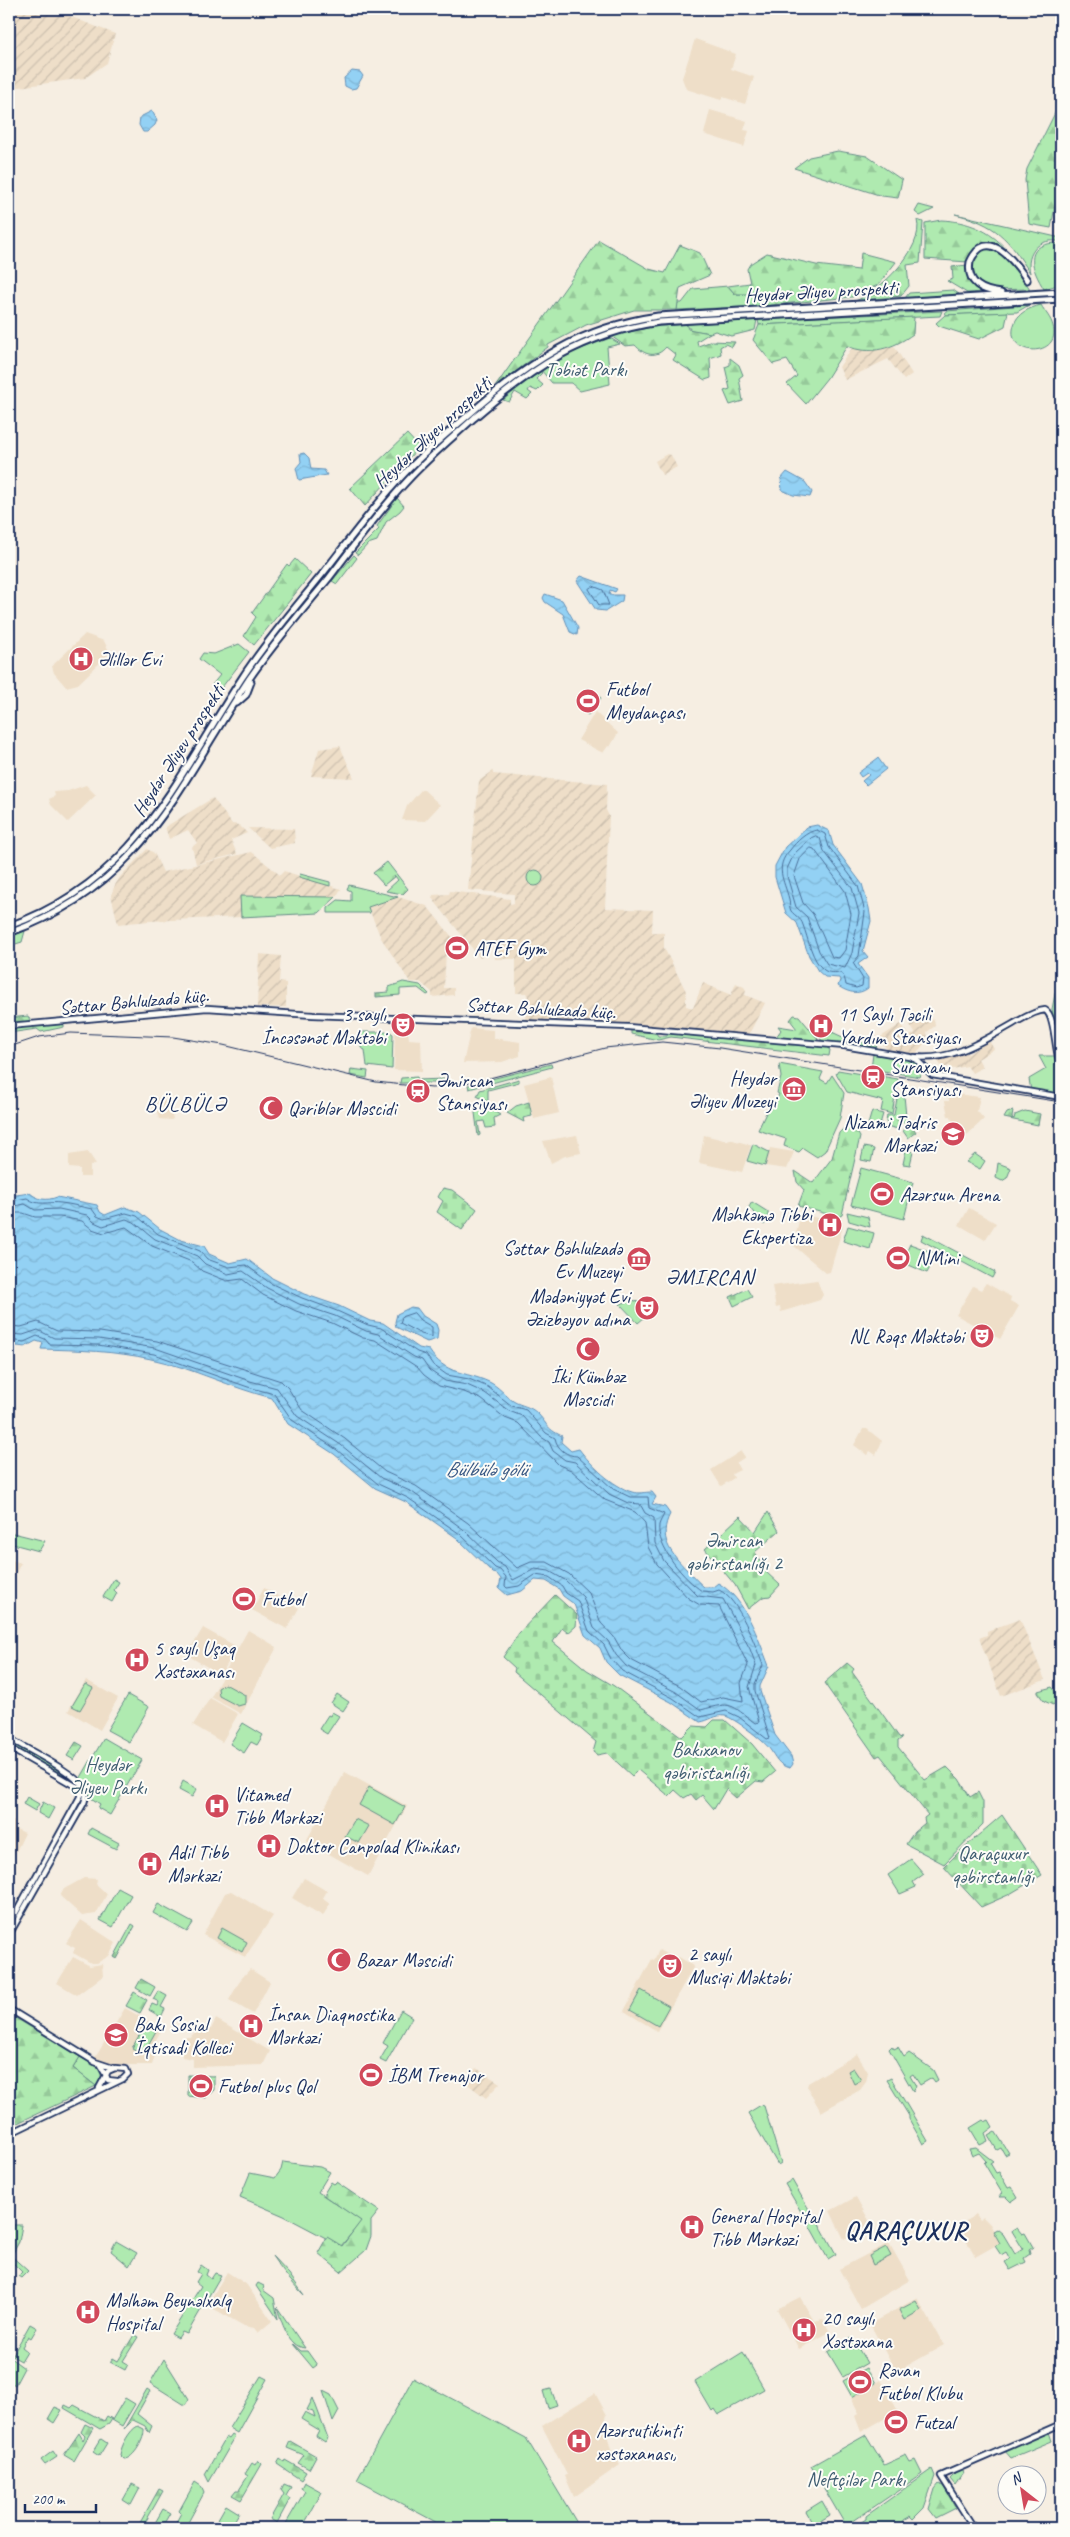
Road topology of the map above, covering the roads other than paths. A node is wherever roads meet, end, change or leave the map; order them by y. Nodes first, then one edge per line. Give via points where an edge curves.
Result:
1 (1027, 280) dead end
2 (1061, 292) edge
3 (1024, 294) junction
4 (1061, 299) edge
5 (9, 926) edge
6 (9, 933) edge
7 (9, 1026) edge
8 (910, 1057) junction
9 (927, 1058) junction
10 (1061, 1066) edge
11 (923, 1068) junction
12 (1061, 1097) edge
13 (9, 1738) edge
14 (9, 1748) edge
15 (71, 1775) junction
16 (68, 1782) junction
17 (78, 1808) junction
18 (30, 1892) junction
19 (9, 1925) edge
20 (9, 1934) edge
21 (9, 2009) edge
22 (95, 2062) junction
23 (115, 2068) junction
24 (106, 2076) junction
25 (117, 2081) junction
26 (92, 2094) junction
27 (9, 2134) edge
28 (1061, 2424) edge
29 (974, 2528) edge

1 - 3 highway via 1010,256 997,247 981,249 970,262 971,278 981,288
2 - 3 highway, Heydər Əliyev prospekti
3 - 5 highway, Heydər Əliyev prospekti via 658,316 609,326 548,353 516,374 441,439 388,492 252,664 162,806 132,845 72,896
4 - 6 highway, Heydər Əliyev prospekti via 658,322 626,328 580,344 551,359 520,380 416,471 381,511 257,668 159,822 125,862 75,901 50,916
7 - 8 main road, Səttar Bəhlulzadə küç. via 204,1008 628,1027 820,1044
8 - 9 main road, Səttar Bəhlulzadə küç.
8 - 11 main road
9 - 10 main road, Səttar Bəhlulzadə küç. via 971,1048 1042,1010 1048,1011
9 - 11 main road via 923,1061
11 - 12 main road via 932,1075
13 - 15 main road
14 - 16 main road
15 - 16 main road via 73,1780
15 - 17 main road via 82,1786 86,1796
16 - 17 main road via 81,1793
17 - 18 main road
18 - 19 main road
18 - 20 main road
21 - 22 main road
22 - 23 main road
22 - 24 main road
23 - 24 main road
23 - 25 main road via 127,2071 127,2076
24 - 25 main road via 110,2081
24 - 26 main road via 103,2085
25 - 26 main road
26 - 27 main road
28 - 29 main road via 941,2476

